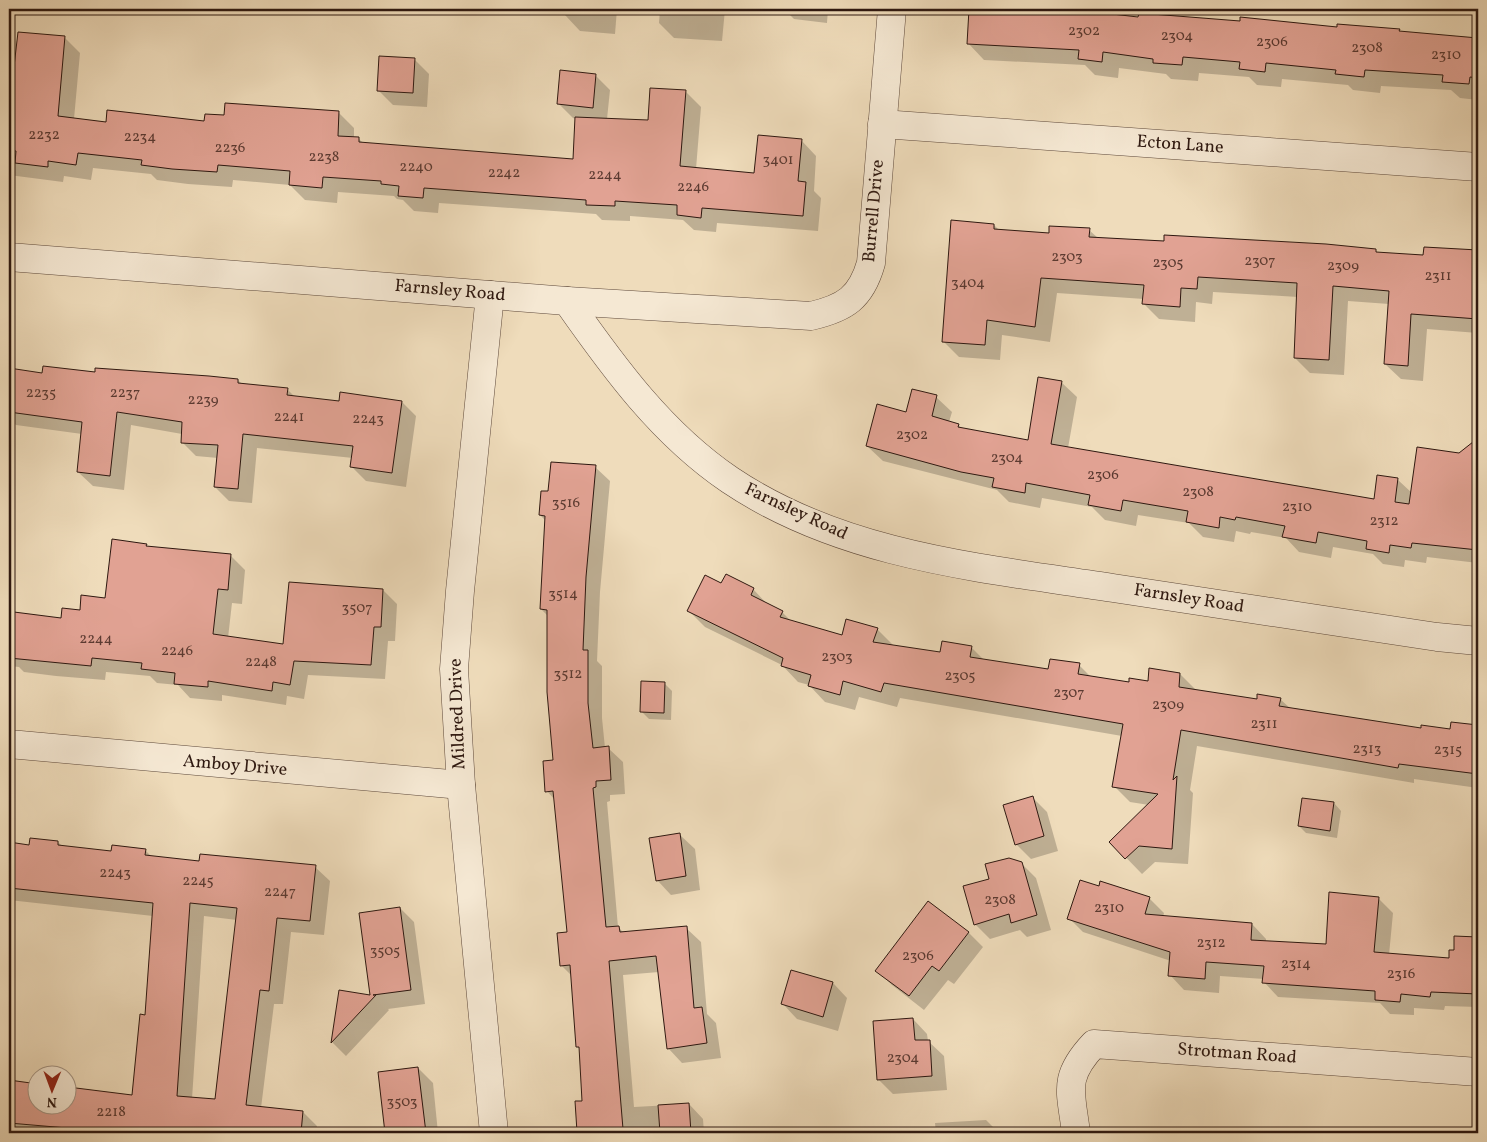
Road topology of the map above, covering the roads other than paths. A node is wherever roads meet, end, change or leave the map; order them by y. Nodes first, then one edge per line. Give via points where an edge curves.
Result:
1 (892, 9) edge
2 (882, 124) junction
3 (1478, 167) edge
4 (9, 257) edge
5 (490, 295) junction
6 (566, 301) junction
7 (1478, 641) edge
8 (9, 744) edge
9 (461, 786) junction
10 (1478, 1072) edge
11 (494, 1133) edge
12 (1076, 1133) edge

1 - 2 street, Burrell Drive
2 - 3 street, Ecton Lane
2 - 6 street, Burrell Drive via 871,263 867,278 852,299 835,311 811,316
4 - 5 street, Farnsley Road
5 - 6 street, Farnsley Road
5 - 9 street, Mildred Drive via 454,670
6 - 7 street, Farnsley Road via 636,395 692,451 766,502 835,534 950,563 1427,636
8 - 9 street, Amboy Drive
9 - 11 street, Mildred Drive
10 - 12 street, Strotman Road via 1094,1044 1078,1060 1070,1082

